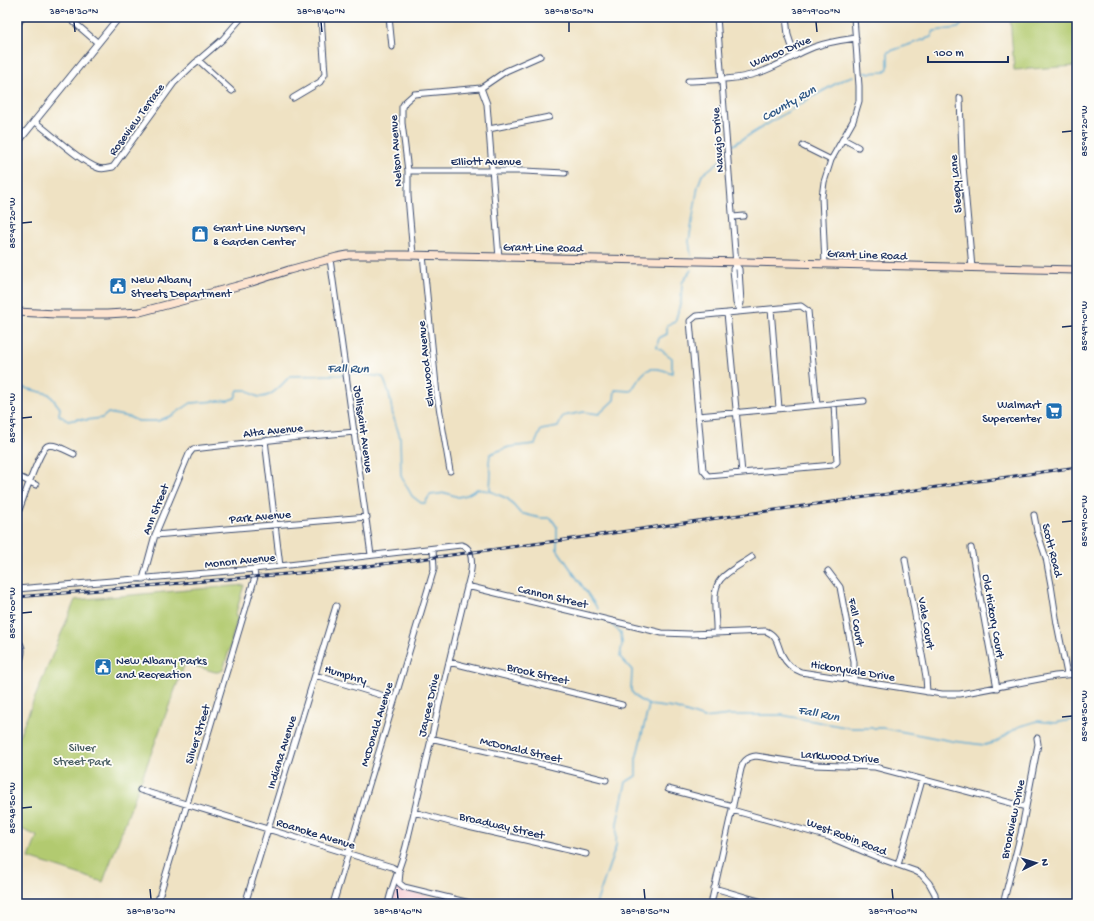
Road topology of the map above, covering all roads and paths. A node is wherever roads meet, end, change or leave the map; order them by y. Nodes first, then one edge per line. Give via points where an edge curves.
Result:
1 (23, 17) edge
2 (68, 17) edge
3 (119, 17) edge
4 (242, 17) edge
5 (321, 17) edge
6 (389, 17) edge
7 (717, 17) edge
8 (786, 17) edge
9 (854, 17) edge
10 (17, 25) edge
11 (856, 38) junction
12 (98, 43) junction
13 (392, 47) dead end
14 (540, 56) dead end
15 (795, 56) junction
16 (198, 60) junction
17 (722, 79) junction
18 (688, 81) dead end
19 (481, 88) junction
20 (232, 91) dead end
21 (293, 98) dead end
22 (960, 98) dead end
23 (549, 117) dead end
24 (34, 121) junction
25 (489, 129) junction
26 (843, 139) junction
27 (17, 143) edge
28 (803, 146) dead end
29 (858, 147) dead end
30 (831, 160) junction
31 (408, 171) junction
32 (492, 172) junction
33 (565, 173) dead end
34 (744, 216) dead end
35 (733, 217) junction
36 (413, 255) junction
37 (424, 255) junction
38 (499, 258) junction
39 (330, 259) junction
40 (736, 264) junction
41 (825, 264) junction
42 (972, 268) junction
43 (1077, 270) edge
44 (740, 309) junction
45 (771, 309) junction
46 (17, 312) edge
47 (727, 313) junction
48 (864, 401) dead end
49 (834, 404) junction
50 (817, 405) junction
51 (779, 408) junction
52 (736, 412) junction
53 (698, 416) junction
54 (355, 432) junction
55 (265, 440) junction
56 (193, 448) joint
57 (74, 454) dead end
58 (450, 471) dead end
59 (742, 473) junction
60 (17, 476) edge
61 (30, 482) junction
62 (36, 485) dead end
63 (1034, 515) dead end
64 (17, 516) edge
65 (367, 517) junction
66 (275, 524) junction
67 (155, 535) junction
68 (464, 545) joint
69 (971, 548) dead end
70 (433, 549) junction
71 (371, 555) junction
72 (752, 557) dead end
73 (905, 559) dead end
74 (280, 566) junction
75 (254, 569) junction
76 (828, 571) dead end
77 (143, 579) junction
78 (467, 586) junction
79 (17, 589) edge
80 (336, 606) dead end
81 (633, 626) joint
82 (716, 632) junction
83 (17, 640) edge
84 (449, 662) junction
85 (17, 668) edge
86 (1067, 674) junction
87 (1077, 674) edge
88 (315, 675) junction
89 (854, 681) junction
90 (997, 688) junction
91 (927, 692) junction
92 (394, 699) junction
93 (622, 704) dead end
94 (430, 738) junction
95 (1037, 738) dead end
96 (606, 780) dead end
97 (922, 780) junction
98 (668, 788) dead end
99 (140, 790) dead end
100 (186, 804) junction
101 (1026, 807) junction
102 (732, 808) junction
103 (414, 812) junction
104 (268, 829) junction
105 (348, 853) junction
106 (586, 854) dead end
107 (898, 865) junction
108 (399, 871) junction
109 (714, 888) junction
110 (157, 904) edge
111 (245, 904) edge
112 (333, 904) edge
113 (388, 904) edge
114 (474, 904) edge
115 (711, 904) edge
116 (769, 904) edge
117 (936, 904) edge
118 (1003, 904) edge

1 - 10 street
2 - 12 street
3 - 12 street
4 - 16 street, Roseview Terrace via 223,39
5 - 21 street via 325,74 320,82
6 - 13 street
7 - 17 street, Navajo Drive
8 - 15 street via 788,35
9 - 11 street
11 - 15 street, Wahoo Drive via 827,43
11 - 26 street via 859,101
12 - 24 street
14 - 19 street, Nelson Avenue via 506,71
15 - 17 street, Wahoo Drive via 758,73
16 - 20 street
16 - 24 street, Roseview Terrace via 174,83 113,167 98,168 78,156
17 - 18 street, Wahoo Drive
17 - 35 street, Navajo Drive
19 - 25 street via 487,104
19 - 31 street, Nelson Avenue via 414,94 405,102 402,107 402,123
22 - 42 street, Sleepy Lane via 962,155
23 - 25 street
24 - 27 street
25 - 32 street
26 - 29 street
26 - 30 street
28 - 30 street
30 - 41 street via 822,197
31 - 32 street, Elliott Avenue
31 - 36 street, Nelson Avenue
32 - 33 street, Elliott Avenue
32 - 38 street
34 - 35 street
35 - 40 street, Navajo Drive
36 - 37 main road, Grant Line Road
36 - 39 main road, Grant Line Road via 348,255
37 - 38 main road, Grant Line Road
37 - 58 street, Elmwood Avenue via 437,395
38 - 40 main road, Grant Line Road
39 - 46 main road, Grant Line Road via 140,312
39 - 54 street, Jollissaint Avenue
40 - 41 main road, Grant Line Road
40 - 44 street, Navajo Drive via 739,269
41 - 42 main road, Grant Line Road
42 - 43 main road, Grant Line Road
44 - 45 street
44 - 47 street
45 - 50 street via 801,306 808,311
45 - 51 street
47 - 52 street
47 - 53 street via 696,316 690,321
48 - 49 street
49 - 50 street
49 - 59 street via 837,462 833,465
50 - 51 street
51 - 52 street
52 - 53 street
52 - 59 street
53 - 59 street via 703,470 708,476
54 - 55 street, Alta Avenue
54 - 65 street, Jollissaint Avenue
55 - 56 street, Alta Avenue
55 - 66 street
56 - 67 street, Ann Street
57 - 61 street via 54,445 47,446
60 - 61 street
61 - 62 street
61 - 64 street
63 - 86 street, Scott Road via 1046,558
65 - 66 street, Park Avenue
65 - 71 street, Jollissaint Avenue
66 - 67 street, Park Avenue
66 - 74 street
67 - 77 street, Ann Street
68 - 70 street, Monon Avenue
68 - 78 street, Jaycee Drive via 468,548 472,562
69 - 90 street, Old Hickory Court
70 - 71 street, Monon Avenue
70 - 92 street, McDonald Avenue via 434,569
71 - 74 street, Monon Avenue
72 - 82 street via 718,583 715,592
73 - 91 street, Vale Court
74 - 75 street, Monon Avenue
75 - 77 street, Monon Avenue
75 - 100 street, Silver Street via 255,577
76 - 89 street, Fall Court via 840,587 854,662
77 - 79 street, Monon Avenue
78 - 81 street, Cannon Street
78 - 84 street, Jaycee Drive
80 - 88 street, Indiana Avenue
81 - 82 street, Hickoryvale Drive via 672,634
82 - 89 street, Hickoryvale Drive via 766,631 774,636 781,655 796,670 806,674
83 - 85 street via 22,651
84 - 93 street, Brook Street
84 - 94 street, Jaycee Drive
86 - 87 street
86 - 90 street, Hickoryvale Drive
88 - 92 street, Humphry
88 - 104 street, Indiana Avenue
89 - 91 street, Hickoryvale Drive
90 - 91 street, Hickoryvale Drive via 954,695
92 - 105 street, McDonald Avenue
94 - 96 street, McDonald Street
94 - 103 street, Jaycee Drive
95 - 101 street, Brookview Drive
97 - 101 street, Larkwood Drive
97 - 102 street, Larkwood Drive via 875,767 813,765 751,756 741,769
97 - 107 street
98 - 102 street, West Robin Road
99 - 100 street, Roanoke Avenue
100 - 104 street, Roanoke Avenue
100 - 110 street, Silver Street
101 - 118 street, Brookview Drive
102 - 107 street, West Robin Road via 829,838
102 - 109 street
103 - 106 street, Broadway Street
103 - 108 street, Jaycee Drive
104 - 105 street, Roanoke Avenue
104 - 111 street, Indiana Avenue
105 - 108 street, Roanoke Avenue via 392,866
105 - 112 street, McDonald Avenue
107 - 117 street, West Robin Road via 925,878 933,888
108 - 113 street, Jaycee Drive
108 - 114 street via 399,883 404,887
109 - 115 street
109 - 116 street

